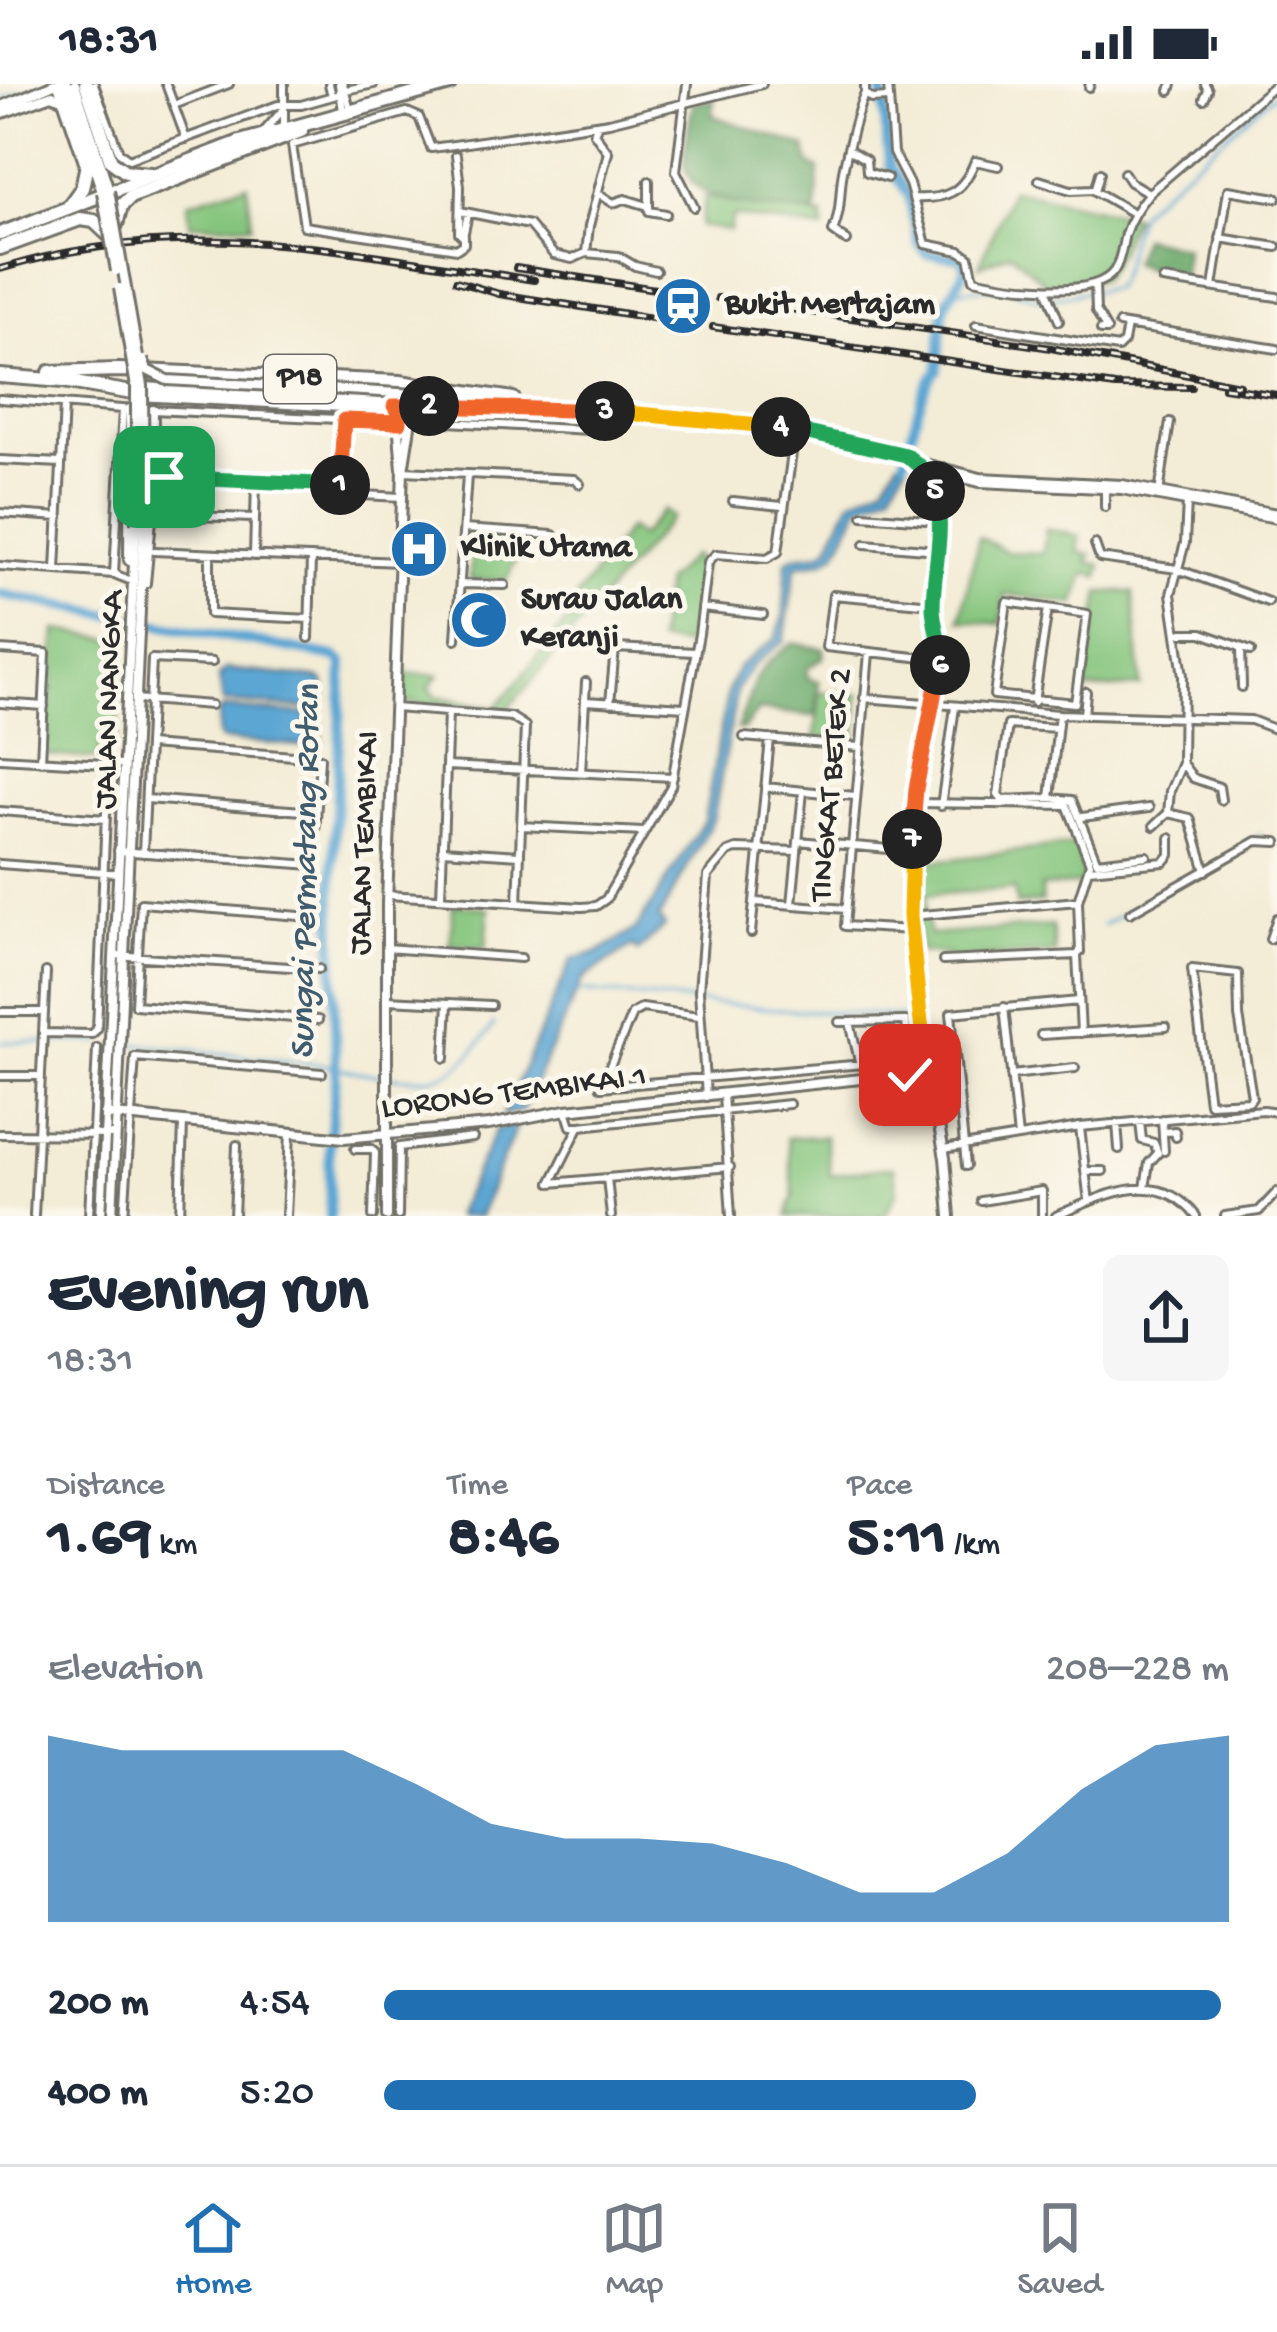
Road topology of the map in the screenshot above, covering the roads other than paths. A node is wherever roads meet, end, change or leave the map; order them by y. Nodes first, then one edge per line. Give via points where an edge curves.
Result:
1 (64, 84) edge
2 (90, 84) edge
3 (166, 84) edge
4 (229, 84) edge
5 (284, 84) edge
6 (329, 84) edge
7 (374, 84) edge
8 (450, 84) edge
9 (687, 84) edge
10 (762, 84) edge
11 (888, 84) edge
12 (1204, 84) edge
13 (1276, 84) edge
14 (866, 88) edge
15 (344, 89) edge
16 (393, 98) junction
17 (884, 99) junction
18 (1204, 99) dead end
19 (685, 100) junction
20 (66, 101) junction
21 (174, 105) junction
22 (284, 107) junction
23 (0, 110) edge
24 (346, 110) junction
25 (407, 112) junction
26 (600, 124) junction
27 (284, 128) junction
28 (261, 135) junction
29 (186, 139) junction
30 (851, 151) junction
31 (456, 155) dead end
32 (111, 161) junction
33 (87, 164) junction
34 (998, 166) dead end
35 (1100, 173) dead end
36 (1124, 173) dead end
37 (152, 175) junction
38 (886, 178) dead end
39 (1040, 180) dead end
40 (649, 181) dead end
41 (1094, 189) junction
42 (105, 192) junction
43 (1149, 193) junction
44 (598, 194) junction
45 (913, 198) junction
46 (1277, 198) edge
47 (609, 200) junction
48 (648, 206) junction
49 (69, 207) junction
50 (694, 207) dead end
51 (465, 212) junction
52 (1133, 213) junction
53 (666, 214) dead end
54 (592, 215) junction
55 (113, 230) junction
56 (0, 234) edge
57 (1220, 238) junction
58 (847, 241) dead end
59 (1277, 247) edge
60 (0, 248) edge
61 (586, 253) junction
62 (656, 271) dead end
63 (1163, 280) dead end
64 (1095, 285) junction
65 (1213, 287) junction
66 (1049, 296) junction
67 (1277, 297) edge
68 (132, 318) junction
69 (1059, 321) dead end
70 (976, 325) dead end
71 (1101, 330) dead end
72 (1277, 349) edge
73 (118, 370) junction
74 (140, 371) junction
75 (0, 374) edge
76 (63, 381) junction
77 (80, 384) junction
78 (139, 389) junction
79 (116, 391) junction
80 (480, 396) junction
81 (0, 399) edge
82 (68, 405) junction
83 (411, 408) junction
84 (126, 409) junction
85 (154, 410) junction
86 (597, 410) junction
87 (344, 420) junction
88 (1170, 422) dead end
89 (130, 428) junction
90 (153, 428) junction
91 (795, 430) junction
92 (607, 431) dead end
93 (911, 458) junction
94 (0, 460) edge
95 (61, 463) junction
96 (403, 471) junction
97 (951, 472) junction
98 (467, 475) junction
99 (152, 477) junction
100 (256, 482) junction
101 (580, 484) dead end
102 (1105, 486) junction
103 (342, 490) junction
104 (1159, 493) junction
105 (402, 497) junction
106 (1187, 497) junction
107 (733, 501) dead end
108 (782, 506) junction
109 (1105, 507) dead end
110 (0, 513) edge
111 (862, 515) dead end
112 (940, 515) junction
113 (189, 516) dead end
114 (1277, 516) edge
115 (59, 517) junction
116 (255, 518) junction
117 (140, 523) junction
118 (464, 529) junction
119 (553, 536) dead end
120 (865, 544) dead end
121 (1095, 544) dead end
122 (938, 550) junction
123 (154, 551) dead end
124 (210, 554) junction
125 (254, 556) junction
126 (311, 558) junction
127 (399, 562) junction
128 (0, 566) edge
129 (1177, 569) junction
130 (56, 570) junction
131 (114, 574) junction
132 (130, 582) junction
133 (461, 584) junction
134 (505, 585) dead end
135 (139, 595) junction
136 (1268, 602) dead end
137 (933, 604) junction
138 (702, 608) junction
139 (1048, 608) junction
140 (764, 614) dead end
141 (310, 620) junction
142 (1178, 633) junction
143 (309, 638) dead end
144 (456, 639) dead end
145 (1241, 648) junction
146 (0, 650) edge
147 (1251, 651) dead end
148 (695, 652) junction
149 (869, 653) junction
150 (132, 657) junction
151 (941, 660) junction
152 (212, 662) dead end
153 (586, 682) dead end
154 (1242, 687) dead end
155 (1086, 692) dead end
156 (865, 698) junction
157 (135, 699) junction
158 (151, 700) junction
159 (585, 701) junction
160 (1034, 702) junction
161 (0, 703) edge
162 (610, 703) junction
163 (211, 704) dead end
164 (1009, 704) junction
165 (933, 705) junction
166 (44, 706) junction
167 (685, 706) junction
168 (955, 707) junction
169 (394, 708) junction
170 (448, 713) junction
171 (1059, 714) junction
172 (1084, 715) junction
173 (1184, 719) junction
174 (1058, 728) junction
175 (1277, 730) edge
176 (744, 736) dead end
177 (770, 739) junction
178 (148, 745) junction
179 (859, 747) junction
180 (0, 758) edge
181 (41, 761) junction
182 (1182, 764) junction
183 (108, 765) junction
184 (122, 765) junction
185 (446, 766) junction
186 (523, 770) junction
187 (581, 772) junction
188 (673, 777) junction
189 (765, 787) junction
190 (802, 790) junction
191 (856, 796) junction
192 (1050, 798) junction
193 (146, 800) junction
194 (1221, 800) dead end
195 (914, 803) junction
196 (941, 806) junction
197 (1149, 808) dead end
198 (0, 811) edge
199 (316, 812) junction
200 (1168, 813) junction
201 (1082, 818) junction
202 (106, 819) junction
203 (521, 826) junction
204 (1154, 826) dead end
205 (645, 832) junction
206 (1170, 838) dead end
207 (1277, 842) edge
208 (798, 846) junction
209 (851, 846) junction
210 (760, 848) junction
211 (442, 850) junction
212 (912, 851) junction
213 (123, 852) junction
214 (143, 853) junction
215 (520, 855) junction
216 (1147, 856) dead end
217 (0, 864) edge
218 (1205, 868) junction
219 (1089, 869) junction
220 (104, 872) junction
221 (117, 873) junction
222 (387, 895) junction
223 (441, 897) junction
224 (1078, 901) junction
225 (756, 902) junction
226 (518, 903) junction
227 (792, 904) junction
228 (846, 909) junction
229 (1130, 913) dead end
230 (910, 916) junction
231 (1277, 918) edge
232 (315, 921) dead end
233 (911, 930) junction
234 (752, 933) dead end
235 (1270, 939) dead end
236 (386, 948) junction
237 (119, 955) junction
238 (1077, 955) junction
239 (137, 956) junction
240 (521, 958) dead end
241 (943, 962) dead end
242 (319, 969) dead end
243 (46, 972) dead end
244 (100, 973) junction
245 (118, 976) junction
246 (387, 1000) junction
247 (1079, 1001) junction
248 (448, 1003) junction
249 (491, 1005) dead end
250 (1004, 1007) junction
251 (0, 1012) edge
252 (44, 1012) junction
253 (699, 1016) junction
254 (318, 1020) dead end
255 (839, 1022) dead end
256 (850, 1022) junction
257 (1166, 1027) dead end
258 (1081, 1033) junction
259 (1041, 1035) dead end
260 (43, 1039) junction
261 (97, 1048) dead end
262 (445, 1058) dead end
263 (909, 1060) junction
264 (860, 1065) junction
265 (1075, 1068) dead end
266 (928, 1072) junction
267 (322, 1073) dead end
268 (910, 1075) junction
269 (1011, 1075) junction
270 (0, 1076) edge
271 (41, 1076) junction
272 (704, 1080) junction
273 (723, 1095) junction
274 (706, 1097) junction
275 (1209, 1103) junction
276 (789, 1104) dead end
277 (566, 1110) junction
278 (725, 1110) junction
279 (1277, 1112) edge
280 (106, 1114) junction
281 (1217, 1114) junction
282 (117, 1115) junction
283 (1206, 1115) junction
284 (128, 1117) junction
285 (1162, 1119) junction
286 (1140, 1121) junction
287 (183, 1122) junction
288 (1117, 1123) junction
289 (575, 1126) junction
290 (1080, 1127) junction
291 (429, 1130) junction
292 (1164, 1132) junction
293 (290, 1133) junction
294 (0, 1134) edge
295 (38, 1134) junction
296 (105, 1134) junction
297 (388, 1134) junction
298 (92, 1135) junction
299 (116, 1135) junction
300 (1018, 1137) junction
301 (1176, 1137) dead end
302 (473, 1138) dead end
303 (429, 1142) junction
304 (237, 1145) dead end
305 (963, 1146) junction
306 (355, 1149) dead end
307 (944, 1149) junction
308 (1119, 1149) dead end
309 (1164, 1151) dead end
310 (965, 1166) dead end
311 (730, 1167) junction
312 (1085, 1171) junction
313 (393, 1172) junction
314 (1103, 1172) dead end
315 (608, 1178) junction
316 (1145, 1188) junction
317 (1277, 1192) edge
318 (981, 1201) dead end
319 (1089, 1202) junction
320 (392, 1211) edge
321 (34, 1216) edge
322 (88, 1216) edge
323 (101, 1216) edge
324 (112, 1216) edge
325 (124, 1216) edge
326 (180, 1216) edge
327 (233, 1216) edge
328 (286, 1216) edge
329 (373, 1216) edge
330 (611, 1216) edge
331 (731, 1216) edge
332 (950, 1216) edge
333 (1042, 1216) edge
334 (1056, 1216) edge
335 (1196, 1216) edge
336 (1225, 1216) edge

1 - 20 main road
1 - 23 street
1 - 42 street, JALAN NANGKA
2 - 29 street via 126,158
2 - 32 main road
3 - 21 street
4 - 21 street
5 - 22 street
6 - 15 street
7 - 15 street
8 - 16 main road
9 - 19 street
10 - 19 street
11 - 17 street
12 - 18 street
13 - 43 street
14 - 17 street
14 - 30 street
15 - 22 street
15 - 24 street
16 - 24 main road
16 - 25 street
16 - 55 main road via 130,197
17 - 45 street via 893,153
19 - 26 street
19 - 50 street via 676,172
20 - 23 street via 52,95
20 - 33 main road
21 - 29 street
22 - 27 street
22 - 28 street
22 - 29 street
24 - 27 main road
25 - 26 street via 419,117 431,148
25 - 51 street via 292,145 302,224 458,249
26 - 44 street via 593,129 608,152
27 - 28 main road
28 - 37 main road
30 - 38 street via 866,160 867,172
30 - 58 street via 833,231
31 - 51 street
32 - 37 main road
32 - 42 main road
33 - 42 main road
33 - 49 main road
34 - 45 street via 976,161 968,181 945,198
35 - 41 street
36 - 43 street
37 - 42 main road
39 - 41 street
40 - 48 street
41 - 52 street
42 - 49 main road
42 - 55 street, JALAN NANGKA, bridge
43 - 52 street
44 - 47 street
44 - 54 street
45 - 66 street via 926,244 969,257 974,279
46 - 57 street via 1228,190
47 - 48 street
47 - 54 street
48 - 53 street
49 - 56 main road
51 - 61 street via 529,225 554,255
52 - 64 street via 1114,271
54 - 61 street
55 - 60 main road via 80,219
55 - 68 street, JALAN NANGKA, bridge
55 - 78 street, JALAN NANGKA, bridge
57 - 59 street
57 - 65 street
61 - 62 street
63 - 65 street
64 - 66 street
64 - 71 street
65 - 67 street
66 - 69 street
68 - 78 street, JALAN NANGKA, bridge
68 - 83 street, bridge via 144,364 156,377
70 - 72 street via 1118,348 1123,325
73 - 74 main road, P18
73 - 75 main road, P18
73 - 79 main road via 125,380
74 - 78 main road via 133,382
74 - 80 main road, P18 via 400,382
75 - 76 main road, P18
76 - 77 main road, P18
76 - 82 street
77 - 79 main road, P18
77 - 82 street
78 - 79 main road, P18
78 - 83 street, bridge
78 - 83 main road, P18
78 - 117 street, JALAN NANGKA, bridge
80 - 83 street
80 - 86 main road, P18
81 - 82 street
82 - 84 street
82 - 95 street
83 - 86 main road, P18
83 - 87 street
83 - 92 street
83 - 96 street, JALAN TEMBIKAI
84 - 85 street
84 - 89 street
84 - 131 street
85 - 87 street
85 - 90 street
86 - 91 main road, P18
87 - 103 street
88 - 104 street
89 - 90 street via 142,421
89 - 132 street
90 - 99 street
91 - 93 main road, P18
91 - 108 street
93 - 97 main road, P18
93 - 112 main road via 931,482
94 - 95 street
95 - 115 street
96 - 98 street
96 - 105 street, JALAN TEMBIKAI
97 - 102 main road, P18
97 - 112 street
98 - 101 street
98 - 118 street
99 - 100 street
99 - 135 street
100 - 103 street
100 - 116 street
102 - 104 main road, P18
102 - 109 street
103 - 105 street
104 - 106 main road, P18
105 - 127 street, JALAN TEMBIKAI
106 - 114 main road, P18
106 - 129 street
107 - 108 street
108 - 138 street via 775,555 716,554
110 - 115 street
111 - 112 street
112 - 122 street
113 - 116 street
115 - 130 street
116 - 125 street
117 - 132 street, JALAN NANGKA
117 - 135 street, JALAN NANGKA
118 - 119 street
118 - 133 street
120 - 122 street
121 - 129 street via 1100,558
122 - 137 street
123 - 124 street
124 - 125 street
124 - 141 street via 210,614
125 - 126 street
126 - 127 street
126 - 141 street
127 - 169 street, JALAN TEMBIKAI
128 - 130 street
129 - 136 street
129 - 142 street via 1171,594
130 - 131 street
131 - 132 street
132 - 150 street, JALAN NANGKA
133 - 134 street
133 - 144 street
135 - 150 street, JALAN NANGKA
137 - 149 street via 833,595 826,647
137 - 151 street
138 - 140 street
138 - 148 street
139 - 160 street
139 - 160 street via 1087,614 1077,700
139 - 164 street via 1007,602 994,695
141 - 143 street
142 - 145 street
142 - 173 street
145 - 147 street
145 - 154 street
146 - 166 street via 46,653
148 - 162 street via 618,646
148 - 167 street
149 - 151 street
149 - 156 street, TINGKAT BETEK 2
150 - 157 street, JALAN NANGKA
150 - 184 street, JALAN NANGKA
151 - 165 street
152 - 158 street via 152,659
153 - 159 street
155 - 172 street
156 - 165 street
156 - 179 street, TINGKAT BETEK 2
157 - 158 street
157 - 213 street, JALAN NANGKA
158 - 163 street
158 - 178 street
159 - 162 street
159 - 187 street
160 - 164 street
161 - 166 street
162 - 167 street
164 - 168 street
164 - 171 street
165 - 168 street
165 - 195 street
166 - 181 street
167 - 188 street
168 - 196 street
169 - 170 street
169 - 222 street, JALAN TEMBIKAI
170 - 185 street
170 - 186 street via 520,719
171 - 172 street
171 - 174 street
172 - 173 street
173 - 175 street via 1251,720
173 - 182 street
174 - 192 street
174 - 192 street via 1008,725 998,794
176 - 177 street
177 - 179 street
177 - 189 street
178 - 193 street
178 - 199 street via 320,758
179 - 191 street, TINGKAT BETEK 2
180 - 181 street
181 - 183 street
182 - 194 street via 1193,778 1219,787
182 - 200 street
183 - 184 street
183 - 202 street
184 - 213 street, JALAN NANGKA
185 - 186 street
185 - 211 street
186 - 187 street
186 - 203 street
187 - 188 street
188 - 205 street
189 - 190 street
189 - 210 street
190 - 191 street
190 - 208 street
191 - 209 street, TINGKAT BETEK 2
192 - 201 street via 1071,798
193 - 199 street
193 - 214 street
195 - 196 street
195 - 212 street
196 - 219 street via 1067,805
197 - 201 street
198 - 202 street
199 - 214 street via 313,865
200 - 204 street
200 - 218 street via 1190,818
201 - 216 street via 1100,863
202 - 220 street
203 - 205 street
203 - 215 street
205 - 226 street via 596,906
206 - 219 street via 1164,862
207 - 218 street via 1257,841
208 - 209 street
208 - 210 street
208 - 227 street
209 - 212 street
209 - 228 street, TINGKAT BETEK 2
210 - 225 street
210 - 253 street via 736,849 711,869
211 - 215 street
211 - 223 street
212 - 230 street
213 - 214 street
213 - 221 street, JALAN NANGKA
213 - 237 street, JALAN NANGKA
215 - 226 street
217 - 220 street
218 - 229 street
219 - 224 street
220 - 221 street
220 - 244 street
221 - 237 street, JALAN NANGKA
222 - 223 street
222 - 236 street, JALAN TEMBIKAI
223 - 226 street
224 - 230 street
224 - 238 street
225 - 227 street
225 - 234 street
227 - 228 street
228 - 233 street, TINGKAT BETEK 2 via 845,926
230 - 233 street
231 - 235 street
232 - 239 street via 141,904
233 - 266 street
236 - 240 street
236 - 246 street, JALAN TEMBIKAI
237 - 239 street
237 - 245 street, JALAN NANGKA
238 - 241 street
238 - 247 street
239 - 242 street
239 - 254 street via 135,1006
243 - 252 street
244 - 245 street
244 - 260 street via 94,1033
245 - 280 street, JALAN NANGKA
245 - 282 street, JALAN NANGKA
246 - 248 street
246 - 297 street, JALAN TEMBIKAI
247 - 250 street
247 - 258 street
248 - 249 street
248 - 262 street
250 - 269 street
250 - 305 street via 956,1010 949,1018
251 - 252 street
252 - 260 street
253 - 272 street
253 - 272 street via 642,1008 632,1014 601,1083 605,1089
255 - 256 street
256 - 263 street via 906,1022
256 - 264 street
257 - 258 street
258 - 259 street
260 - 271 street
261 - 298 street
263 - 264 street
263 - 268 street
264 - 272 street
265 - 269 street
266 - 268 street, LORONG TEMBIKAI 1
266 - 307 street
267 - 284 street via 135,1057
268 - 273 street, LORONG TEMBIKAI 1
269 - 300 street
270 - 271 street
271 - 295 street
272 - 274 street
273 - 274 street, LORONG TEMBIKAI 1
273 - 278 street
274 - 277 street, LORONG TEMBIKAI 1
275 - 275 street via 1252,1097 1238,974 1192,969
275 - 281 street
275 - 283 street
276 - 278 street, LORONG TEMBIKAI 1
277 - 289 street
277 - 291 street, LORONG TEMBIKAI 1
278 - 289 street, LORONG TEMBIKAI 1
278 - 311 street
279 - 281 street
280 - 282 street, LORONG TEMBIKAI 1
280 - 296 street, JALAN NANGKA
281 - 283 street
282 - 284 street, LORONG TEMBIKAI 1
282 - 299 street, JALAN NANGKA
283 - 285 street
284 - 287 street, LORONG TEMBIKAI 1
284 - 325 street
285 - 286 street
285 - 292 street
286 - 288 street
286 - 316 street via 1142,1140 1158,1153
287 - 293 street, LORONG TEMBIKAI 1
287 - 326 street
288 - 290 street
288 - 308 street
289 - 315 street via 551,1183
290 - 300 street
290 - 312 street
291 - 297 street, LORONG TEMBIKAI 1
291 - 303 street
292 - 301 street
292 - 309 street
293 - 297 street, LORONG TEMBIKAI 1
293 - 328 street
294 - 295 street
295 - 298 street
295 - 321 street
296 - 298 street
296 - 299 street
296 - 323 street, JALAN NANGKA
297 - 313 street, JALAN TEMBIKAI
298 - 322 street
299 - 324 street, JALAN NANGKA
300 - 305 street
302 - 303 street
303 - 313 street via 399,1147
304 - 327 street
305 - 307 street
305 - 310 street
306 - 329 street via 375,1153
307 - 332 street
311 - 315 street
311 - 331 street
312 - 314 street
312 - 319 street
313 - 320 street, JALAN TEMBIKAI
315 - 330 street
316 - 319 street
316 - 335 street via 1169,1192
317 - 336 street via 1259,1211
318 - 333 street via 1042,1191
319 - 334 street

